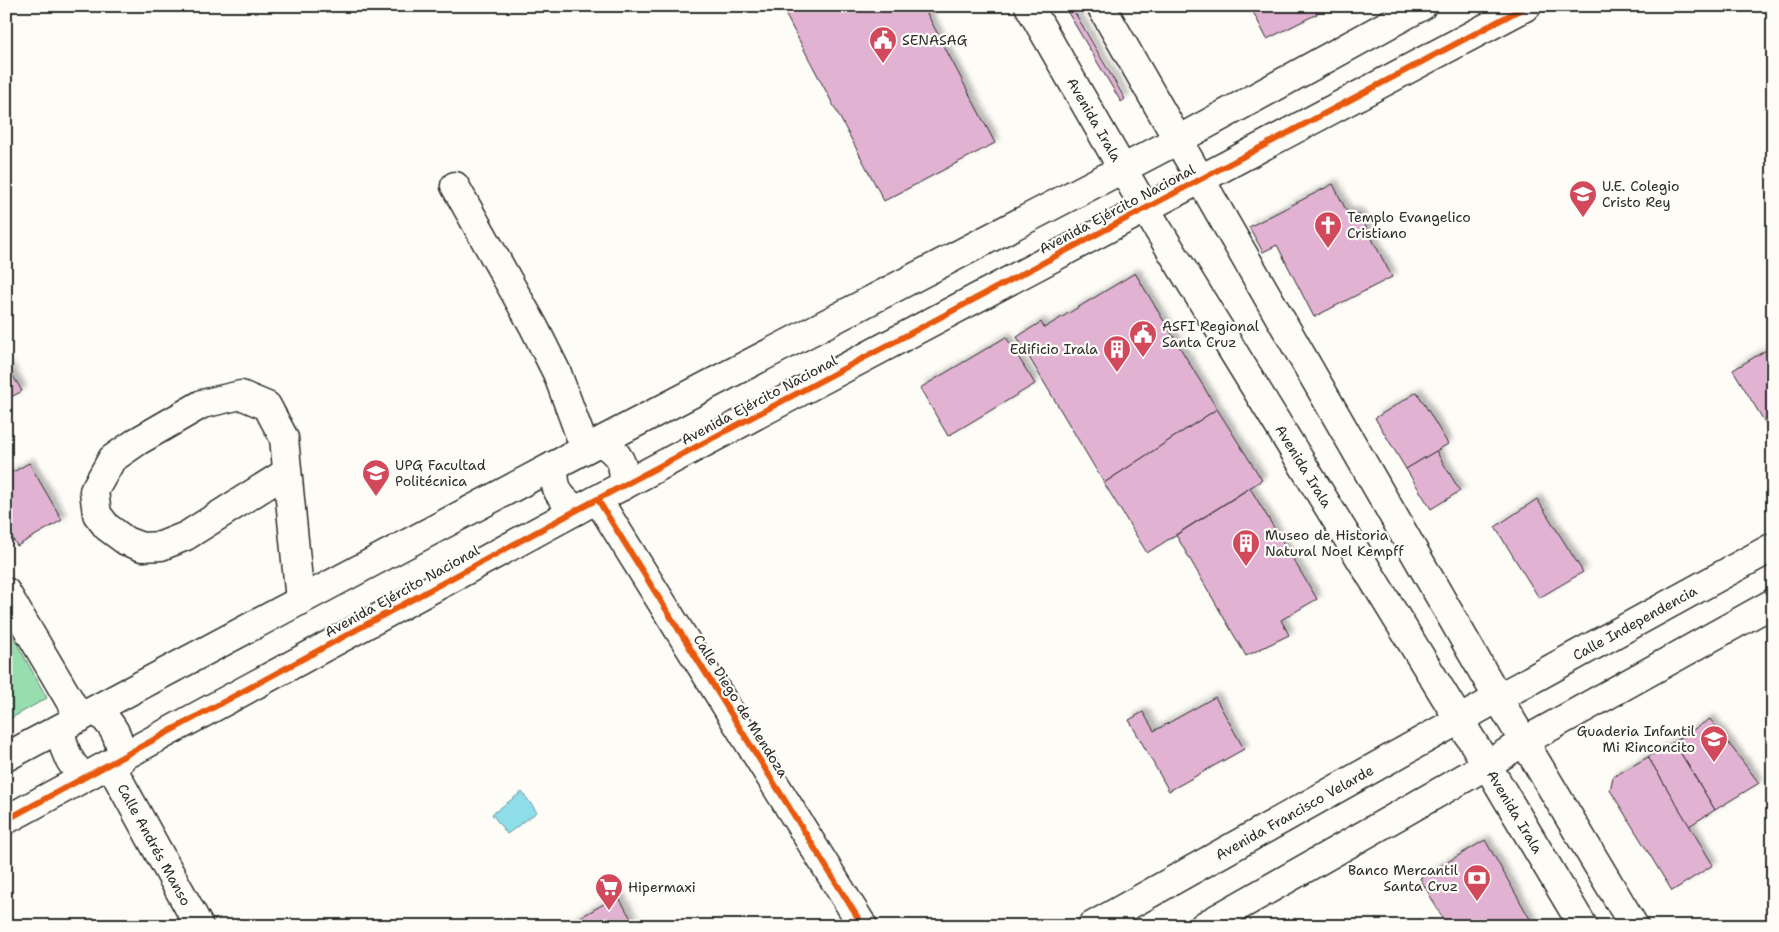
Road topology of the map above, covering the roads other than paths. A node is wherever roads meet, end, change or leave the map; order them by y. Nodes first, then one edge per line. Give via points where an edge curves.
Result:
1 (1029, 6) edge
2 (1100, 6) edge
3 (1422, 6) edge
4 (1527, 6) edge
5 (1176, 142) junction
6 (1123, 168) junction
7 (1199, 180) junction
8 (455, 186) dead end
9 (1145, 208) junction
10 (592, 445) junction
11 (555, 465) junction
12 (287, 472) junction
13 (624, 486) junction
14 (588, 505) junction
15 (1773, 547) edge
16 (6, 592) edge
17 (300, 601) junction
18 (1773, 603) edge
19 (1498, 698) junction
20 (79, 719) junction
21 (1460, 720) junction
22 (1523, 742) junction
23 (6, 757) edge
24 (116, 761) junction
25 (1487, 765) junction
26 (84, 777) junction
27 (6, 820) edge
28 (199, 926) edge
29 (863, 926) edge
30 (1092, 926) edge
31 (1204, 926) edge
32 (1583, 926) edge
33 (1634, 926) edge

1 - 6 street, Avenida Irala
2 - 5 street
3 - 5 street
4 - 7 street, Avenida Ejército Nacional
5 - 6 street
5 - 7 street
6 - 9 street, Avenida Irala
6 - 10 street
7 - 9 street, Avenida Ejército Nacional
7 - 19 street
8 - 10 street via 534,327
9 - 13 street, Avenida Ejército Nacional
9 - 21 street, Avenida Irala
10 - 11 street
10 - 13 street via 612,448 621,459
11 - 14 street via 553,479 557,492 566,503
11 - 17 street
12 - 12 street via 284,438 267,406 241,395 202,404 112,460 94,490 97,514 107,527 126,541 142,547 161,546 186,536
12 - 17 street
13 - 14 street, Avenida Ejército Nacional
14 - 24 street, Avenida Ejército Nacional
14 - 29 street, Calle Diego de Mendoza
15 - 19 street, Calle Independencia
16 - 20 street
17 - 20 street
18 - 22 street
19 - 21 street, Avenida Francisco Velarde
19 - 22 street
20 - 23 street
20 - 24 street via 107,719 120,744
20 - 26 street via 67,756
21 - 25 street, Avenida Irala
21 - 30 street, Avenida Francisco Velarde
22 - 25 street
22 - 33 street
24 - 26 street, Avenida Ejército Nacional
24 - 28 street, Calle Andrés Manso
25 - 31 street
25 - 32 street, Avenida Irala
26 - 27 street, Avenida Ejército Nacional

